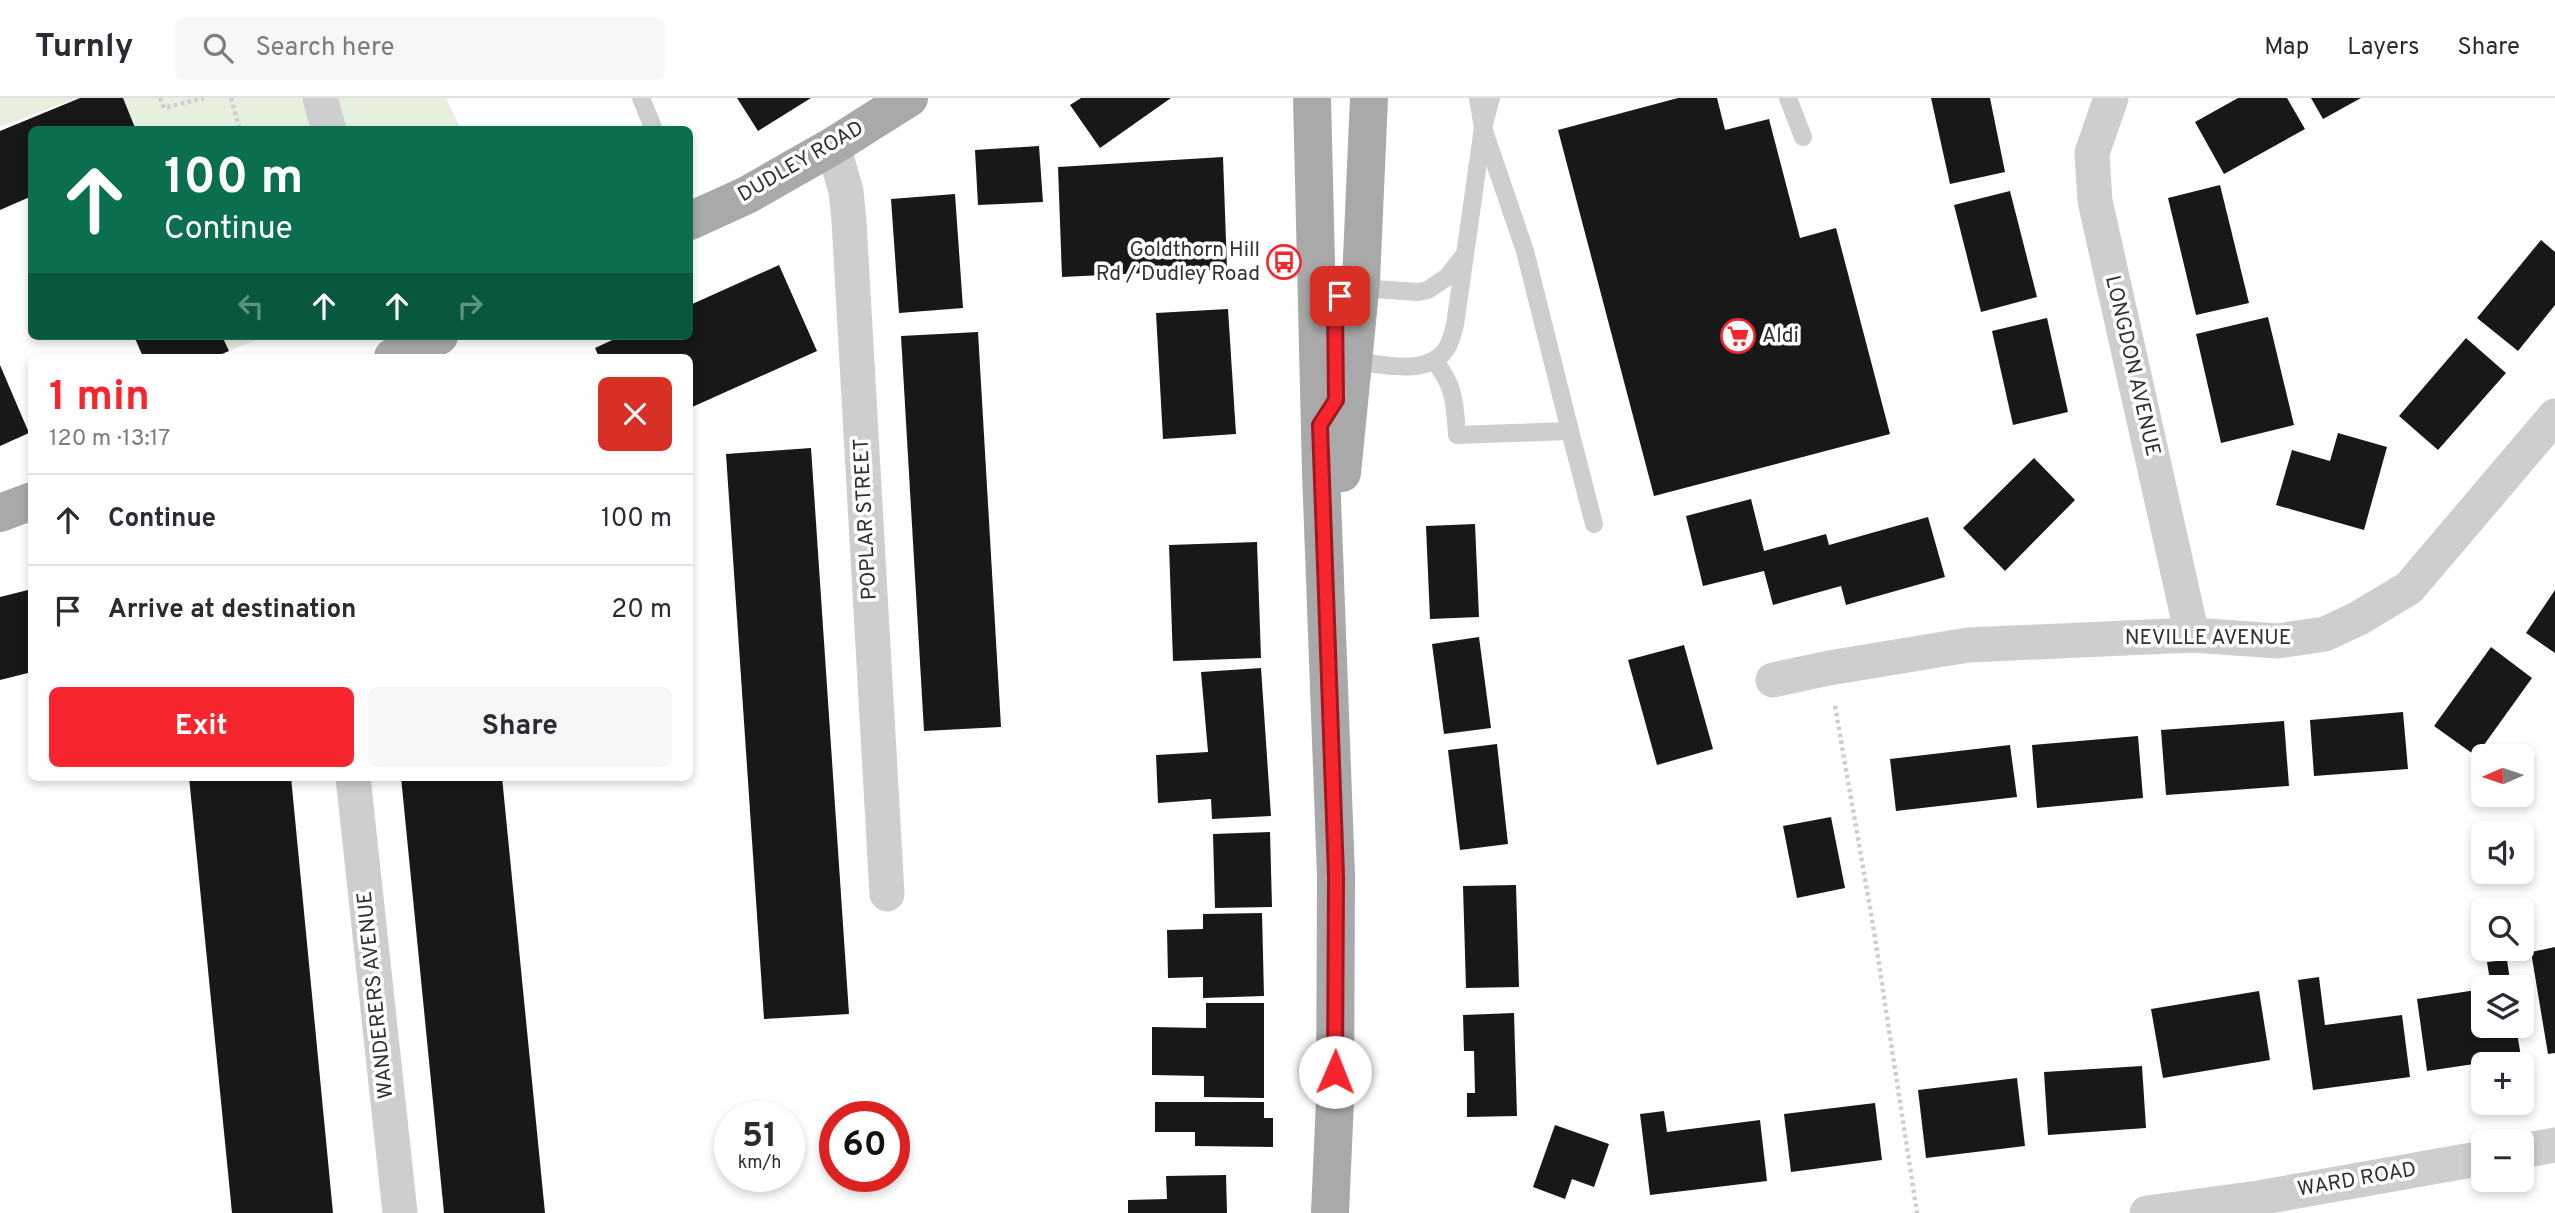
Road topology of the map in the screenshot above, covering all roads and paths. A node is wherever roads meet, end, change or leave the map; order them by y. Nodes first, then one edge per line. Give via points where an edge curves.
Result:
1 (160, 98) edge
2 (204, 98) edge
3 (231, 98) edge
4 (320, 98) edge
5 (641, 98) edge
6 (909, 98) edge
7 (1312, 98) edge
8 (1369, 98) edge
9 (1478, 98) edge
10 (1491, 98) edge
11 (1788, 98) edge
12 (2112, 98) edge
13 (239, 126) edge
14 (328, 126) edge
15 (652, 126) edge
16 (1483, 128) junction
17 (1803, 136) dead end
18 (833, 146) junction
19 (693, 218) edge
20 (1466, 253) junction
21 (1360, 288) junction
22 (430, 340) edge
23 (400, 354) edge
24 (1434, 361) junction
25 (1353, 362) junction
26 (2555, 416) edge
27 (1320, 425) junction
28 (1570, 431) junction
29 (28, 502) edge
30 (0, 513) edge
31 (1594, 524) dead end
32 (1327, 625) junction
33 (2192, 635) junction
34 (1829, 668) junction
35 (1773, 681) dead end
36 (353, 781) edge
37 (887, 894) dead end
38 (2555, 1145) edge
39 (2534, 1149) edge
40 (2471, 1161) edge
41 (2258, 1205) edge
42 (400, 1213) edge
43 (1330, 1213) edge
44 (1917, 1213) edge
45 (2147, 1213) edge

1 - 2 path via 164,108
3 - 13 path
4 - 14 street
5 - 15 lane
6 - 18 main road, DUDLEY ROAD
7 - 27 main road
8 - 21 main road
9 - 16 lane
10 - 16 lane
11 - 17 lane
12 - 33 street, LONGDON AVENUE via 2092,153 2095,201
16 - 20 lane
16 - 28 lane via 1525,251
18 - 19 main road, DUDLEY ROAD via 747,195
18 - 37 street, POPLAR STREET via 849,221
20 - 21 lane via 1447,277 1428,290
20 - 24 lane via 1455,325 1447,348
21 - 25 main road
21 - 27 lane via 1340,296 1335,306 1336,400
22 - 23 main road
24 - 25 lane via 1417,366
24 - 28 lane via 1447,376 1455,402 1457,435
25 - 32 main road
26 - 33 street, NEVILLE AVENUE via 2409,588 2325,634 2278,641
27 - 32 main road
28 - 31 lane
29 - 30 main road
32 - 43 main road via 1336,876
33 - 34 street, NEVILLE AVENUE via 1968,645
34 - 35 street, NEVILLE AVENUE
34 - 44 path
36 - 42 street, WANDERERS AVENUE
38 - 39 street
40 - 41 street, WARD ROAD
41 - 45 street, WARD ROAD

